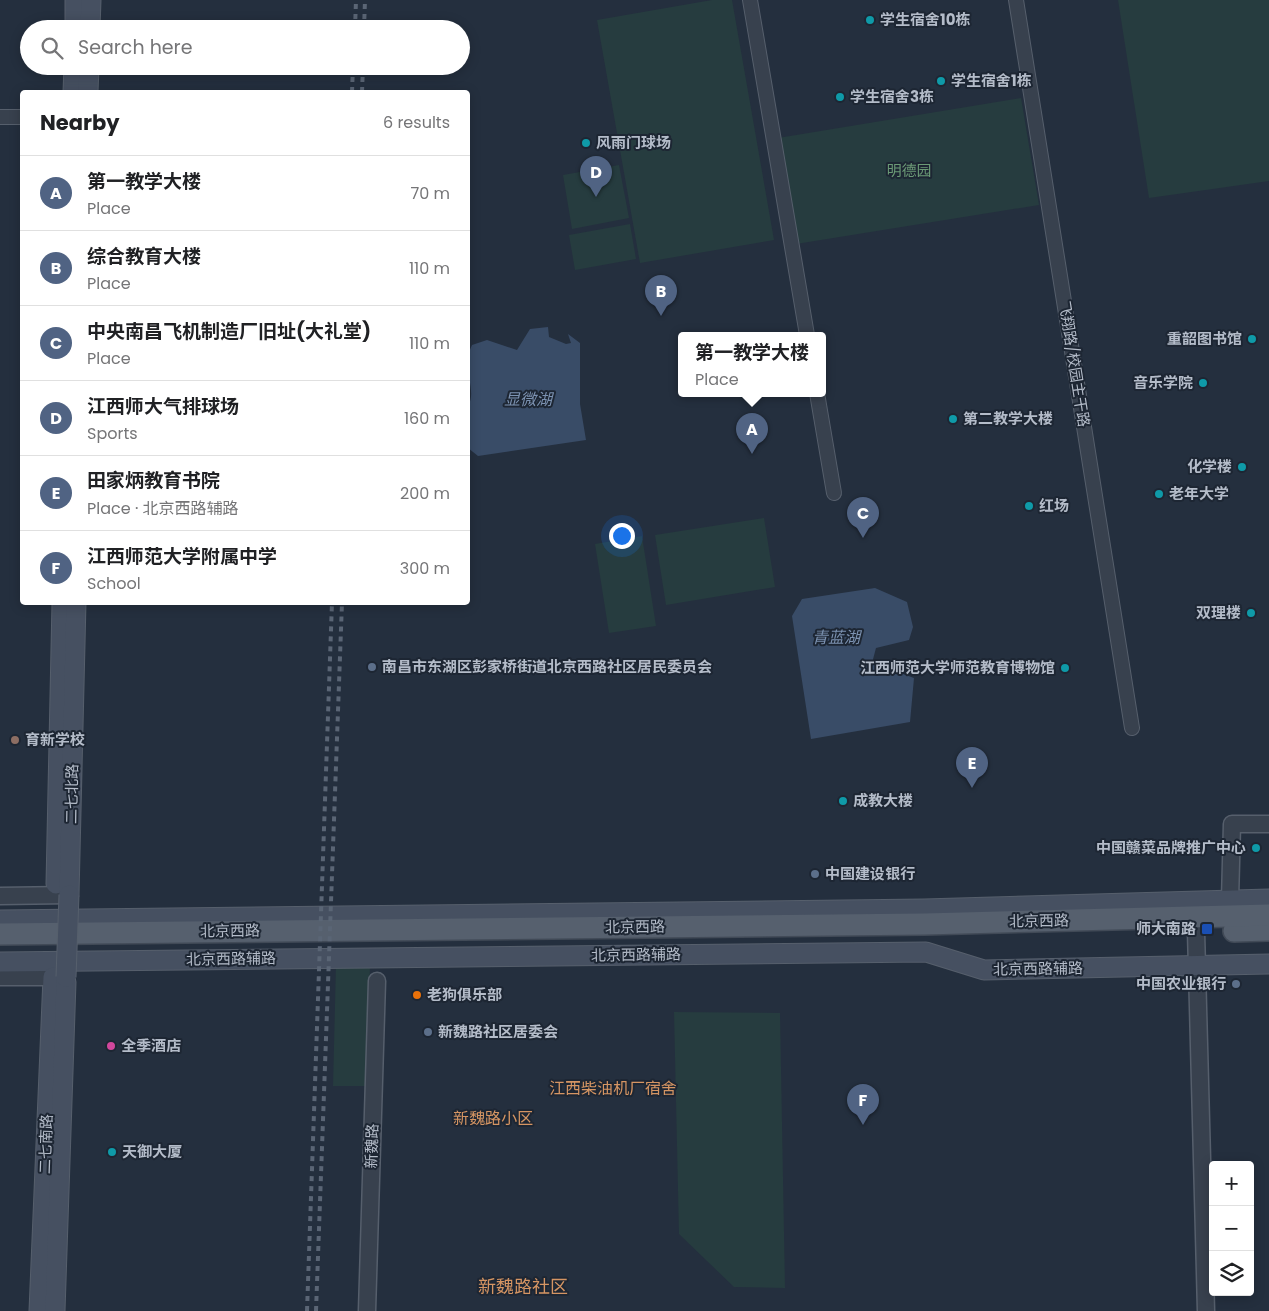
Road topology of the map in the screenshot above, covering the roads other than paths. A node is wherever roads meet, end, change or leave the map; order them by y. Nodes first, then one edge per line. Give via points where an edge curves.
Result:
1 (76, 0) edge
2 (91, 0) edge
3 (750, 0) edge
4 (1016, 0) edge
5 (75, 20) edge
6 (90, 20) edge
7 (74, 75) edge
8 (89, 75) edge
9 (73, 90) edge
10 (88, 90) edge
11 (0, 117) edge
12 (20, 117) edge
13 (806, 332) edge
14 (818, 397) edge
15 (834, 493) dead end
16 (62, 605) edge
17 (76, 605) edge
18 (1132, 728) dead end
19 (1269, 824) edge
20 (63, 895) junction
21 (0, 896) edge
22 (1269, 899) edge
23 (1230, 900) junction
24 (1269, 915) edge
25 (0, 920) edge
26 (1269, 930) edge
27 (1196, 931) junction
28 (0, 934) edge
29 (0, 947) edge
30 (0, 962) edge
31 (1269, 964) edge
32 (1197, 967) junction
33 (0, 977) edge
34 (60, 977) junction
35 (377, 981) dead end
36 (39, 1311) edge
37 (55, 1311) edge
38 (367, 1311) edge
39 (1206, 1311) edge

1 - 5 main road
2 - 6 main road
3 - 13 street
4 - 18 street, 飞翔路/校园主干路
7 - 9 main road
8 - 10 main road
11 - 12 street
14 - 15 street
16 - 20 main road, 二七北路
17 - 20 main road, 二七北路
19 - 23 street via 1232,824
20 - 21 street
20 - 34 main road
22 - 23 main road
23 - 25 main road via 924,909
24 - 28 main road, 北京西路 via 925,924
26 - 27 main road, 北京西路
27 - 29 main road, 北京西路
27 - 32 street
30 - 32 main road, 北京西路辅路 via 926,952 984,970
31 - 32 main road, 北京西路辅路
32 - 39 street
33 - 34 street
34 - 36 main road, 二七南路
34 - 37 main road, 二七南路
35 - 38 street, 新魏路

